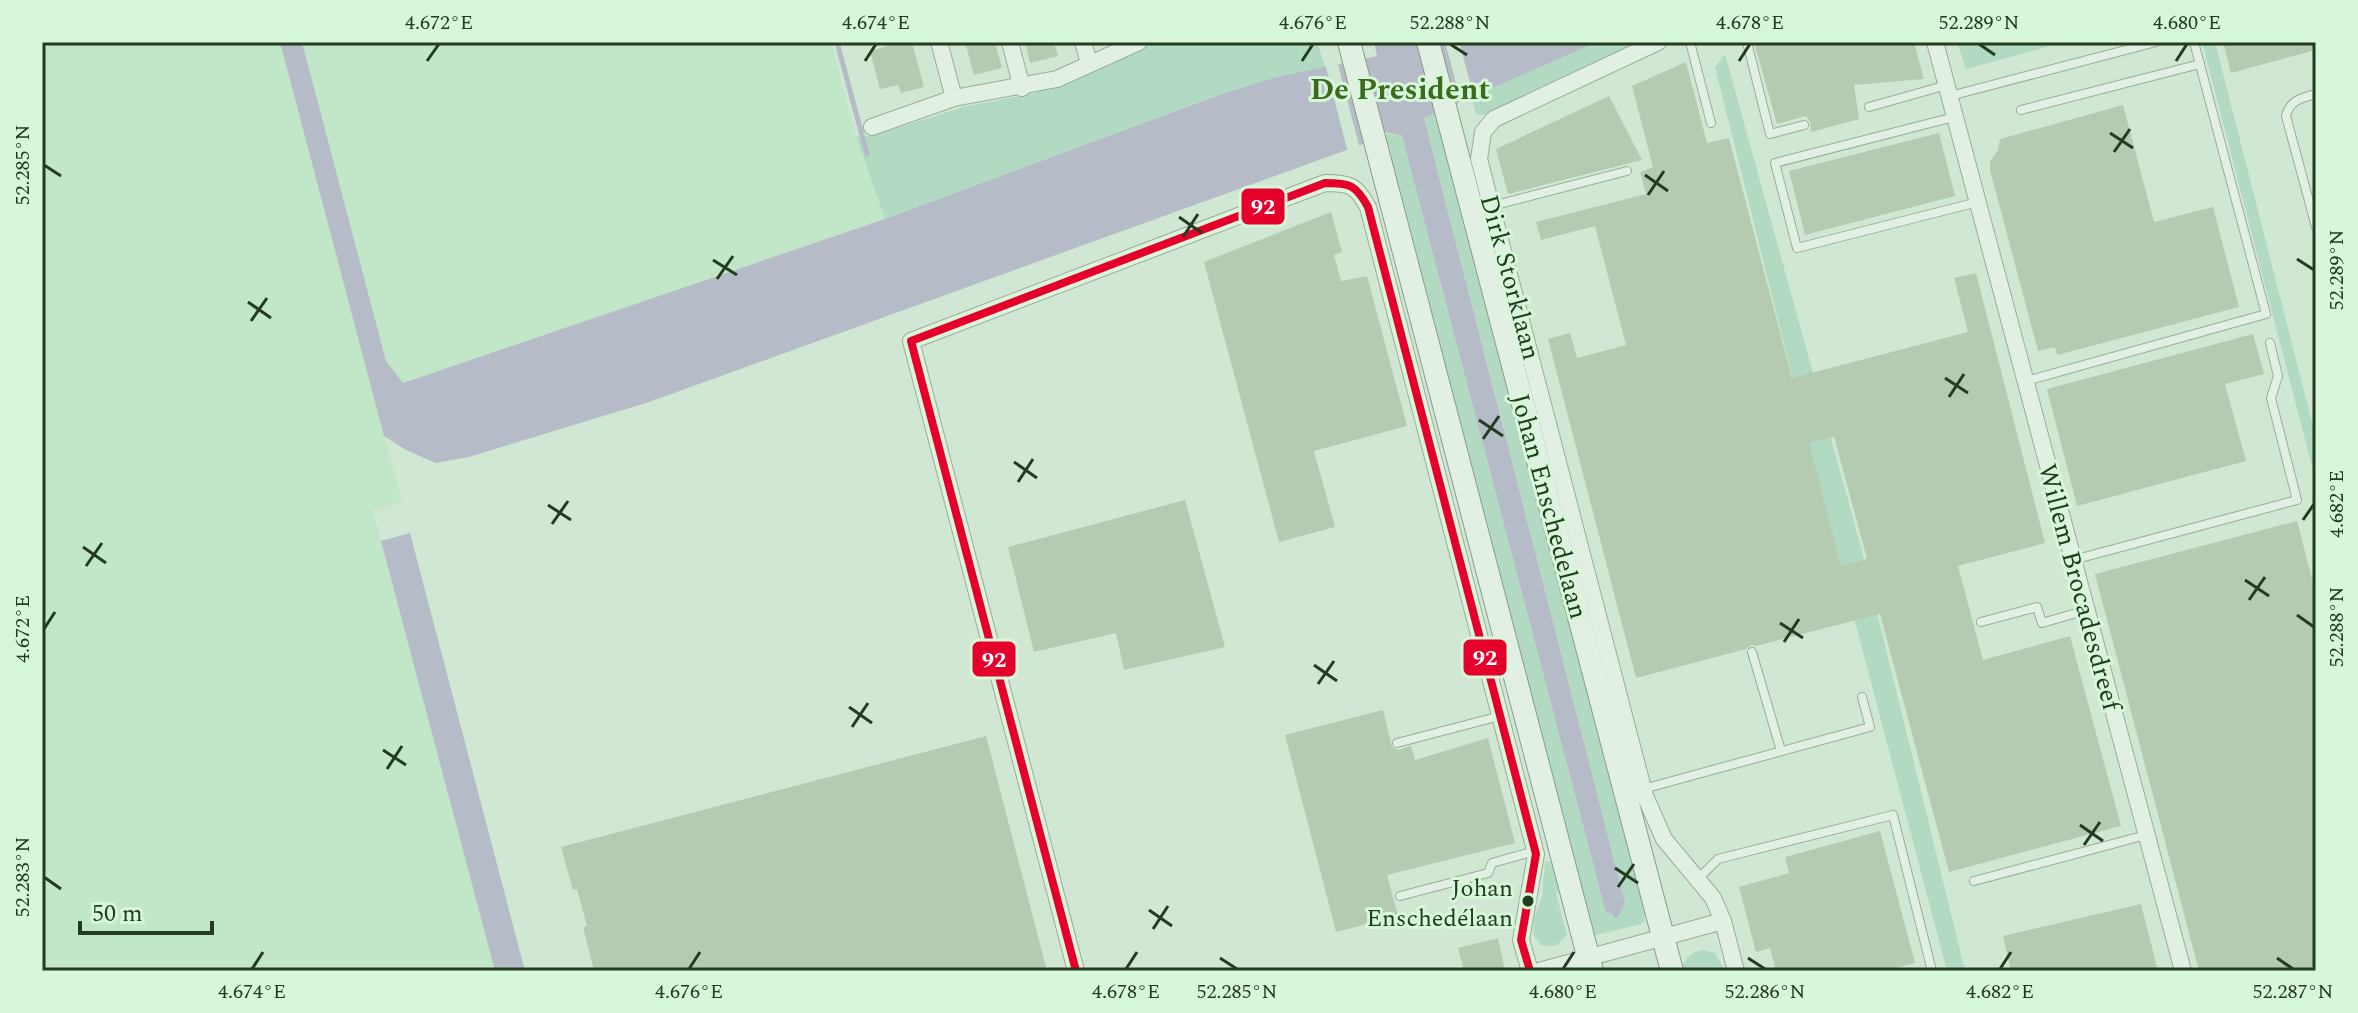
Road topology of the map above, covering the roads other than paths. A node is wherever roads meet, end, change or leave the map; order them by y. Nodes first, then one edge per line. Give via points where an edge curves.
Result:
1 (939, 42) edge
2 (1010, 42) edge
3 (1083, 42) edge
4 (1139, 42) edge
5 (1428, 42) edge
6 (1658, 42) edge
7 (1690, 42) edge
8 (1747, 42) edge
9 (1935, 42) edge
10 (2156, 42) edge
11 (2194, 42) edge
12 (1350, 44) edge
13 (1089, 63) junction
14 (2200, 64) junction
15 (1022, 88) junction
16 (1948, 91) junction
17 (2316, 94) edge
18 (954, 98) junction
19 (1869, 107) dead end
20 (2021, 110) dead end
21 (1955, 117) junction
22 (1711, 123) dead end
23 (1804, 125) dead end
24 (872, 127) dead end
25 (1627, 171) dead end
26 (1978, 202) junction
27 (1492, 206) junction
28 (2316, 227) edge
29 (2270, 343) dead end
30 (2026, 381) junction
31 (2073, 560) junction
32 (2087, 610) junction
33 (1981, 622) dead end
34 (1752, 652) dead end
35 (1862, 697) dead end
36 (1500, 716) junction
37 (1397, 743) dead end
38 (1781, 751) junction
39 (1643, 789) junction
40 (2146, 835) junction
41 (1535, 851) junction
42 (1697, 879) junction
43 (1974, 881) dead end
44 (1400, 896) dead end
45 (1723, 921) junction
46 (1663, 936) junction
47 (1590, 964) edge
48 (1076, 971) edge
49 (1530, 971) edge
50 (1539, 971) edge
51 (1672, 971) edge
52 (1736, 971) edge
53 (1932, 971) edge
54 (2183, 971) edge

1 - 18 street
2 - 15 street
3 - 13 street
4 - 13 street
5 - 46 street, Johan Enschedelaan
6 - 27 street, Dirk Storklaan via 1494,119 1483,132 1479,159
7 - 22 lane
8 - 23 lane via 1770,134
9 - 16 street, Willem Brocadesdreef
10 - 16 lane
11 - 14 lane
12 - 47 street
13 - 15 street
14 - 20 lane
14 - 30 lane via 2266,314
15 - 18 street
16 - 19 lane
16 - 21 street, Willem Brocadesdreef
17 - 28 lane via 2296,100 2286,116
18 - 24 street
21 - 26 street, Willem Brocadesdreef
21 - 26 lane via 1775,163 1797,248
25 - 27 lane
26 - 30 street, Willem Brocadesdreef
27 - 39 street, Dirk Storklaan
29 - 31 lane via 2278,376 2271,398 2297,500
30 - 31 street, Willem Brocadesdreef
31 - 32 street, Willem Brocadesdreef
32 - 33 lane via 2042,623 2037,607
32 - 40 street, Willem Brocadesdreef
34 - 38 lane
35 - 38 lane via 1870,727
36 - 37 lane
36 - 41 street
36 - 48 street via 1368,207 1359,190 1325,183 911,341
38 - 39 lane
39 - 42 street, Dirk Storklaan via 1664,839
40 - 43 lane
40 - 54 street, Willem Brocadesdreef
41 - 44 lane via 1492,863 1488,873
41 - 49 street via 1521,940
42 - 45 street, Dirk Storklaan
42 - 53 lane via 1718,859 1893,815
45 - 46 street
45 - 52 street, Dirk Storklaan
46 - 47 street
46 - 51 street, Johan Enschedelaan
47 - 50 street

